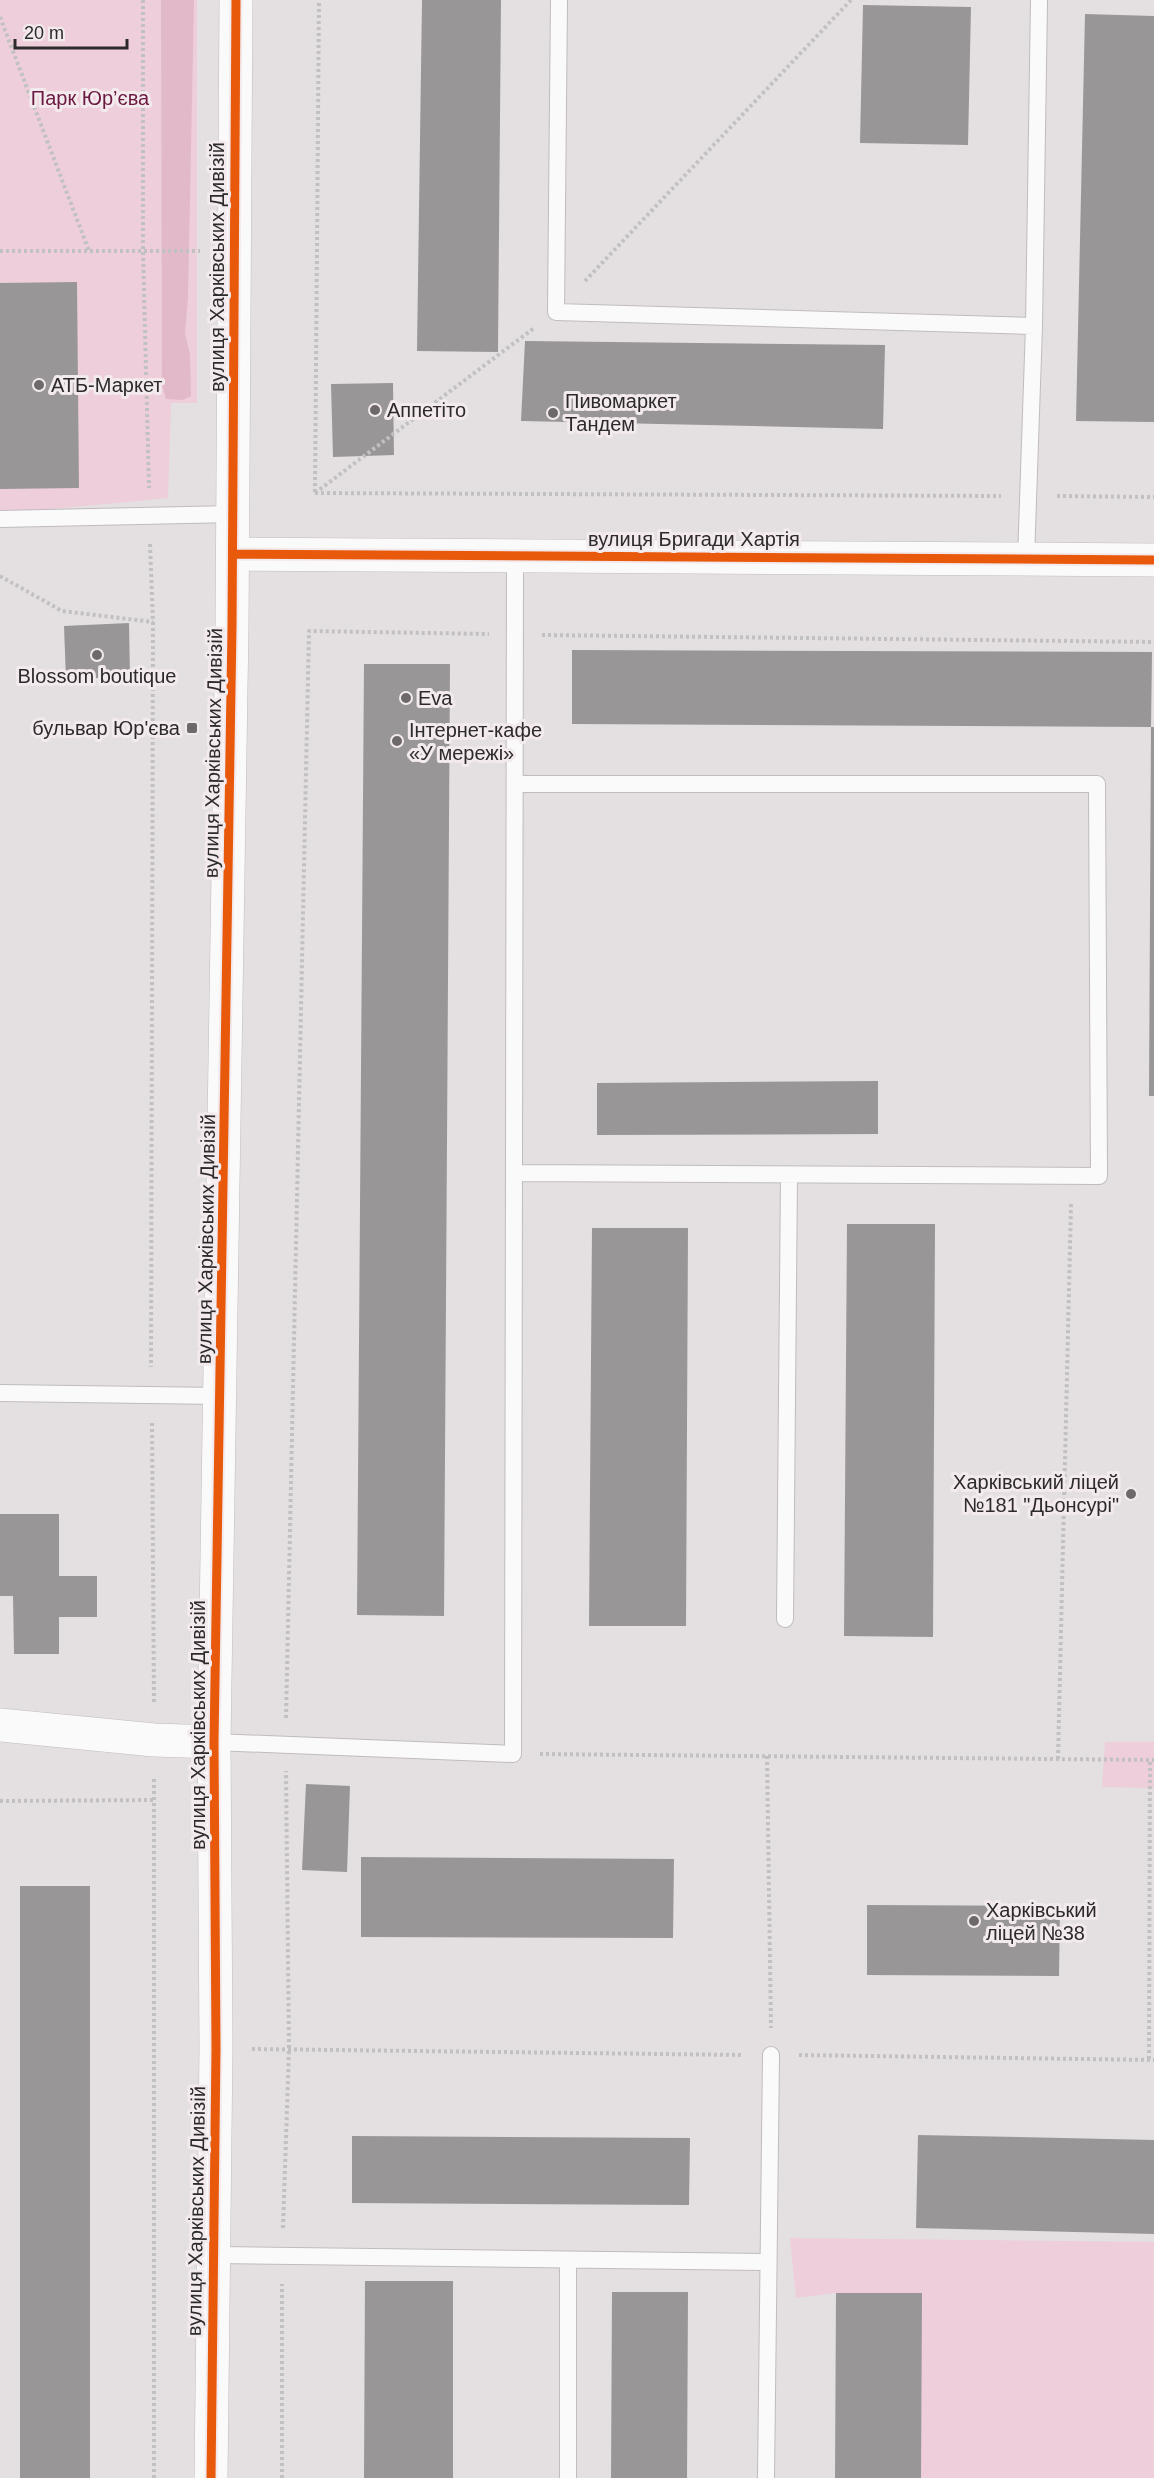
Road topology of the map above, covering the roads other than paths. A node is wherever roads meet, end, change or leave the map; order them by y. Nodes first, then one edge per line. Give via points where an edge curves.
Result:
1 (236, 0) edge
2 (559, 0) edge
3 (1039, 0) edge
4 (1034, 326) junction
5 (233, 514) junction
6 (0, 519) edge
7 (233, 554) junction
8 (515, 556) junction
9 (1026, 559) junction
10 (1154, 560) edge
11 (515, 784) junction
12 (514, 1173) junction
13 (789, 1175) junction
14 (0, 1393) edge
15 (221, 1396) junction
16 (785, 1619) dead end
17 (0, 1725) edge
18 (214, 1742) junction
19 (771, 2055) road end
20 (214, 2255) junction
21 (568, 2261) junction
22 (768, 2262) junction
23 (211, 2478) edge
24 (568, 2478) edge
25 (766, 2478) edge

1 - 5 street, вулиця Харківських Дивізій
2 - 4 lane via 556,312
3 - 4 lane
4 - 9 lane
5 - 6 lane
5 - 7 street, вулиця Харківських Дивізій
7 - 8 street, вулиця Бригади Хартія
7 - 15 street, вулиця Харківських Дивізій
8 - 9 street, вулиця Бригади Хартія
8 - 11 lane
9 - 10 street, вулиця Бригади Хартія
11 - 12 lane
11 - 13 lane via 1097,784 1099,1176
12 - 13 lane
12 - 18 lane via 513,1754
13 - 16 lane
14 - 15 lane
15 - 18 street, вулиця Харківських Дивізій
17 - 18 street
18 - 20 street, вулиця Харківських Дивізій
19 - 22 lane
20 - 21 lane
20 - 23 street, вулиця Харківських Дивізій
21 - 22 lane
21 - 24 lane
22 - 25 lane

